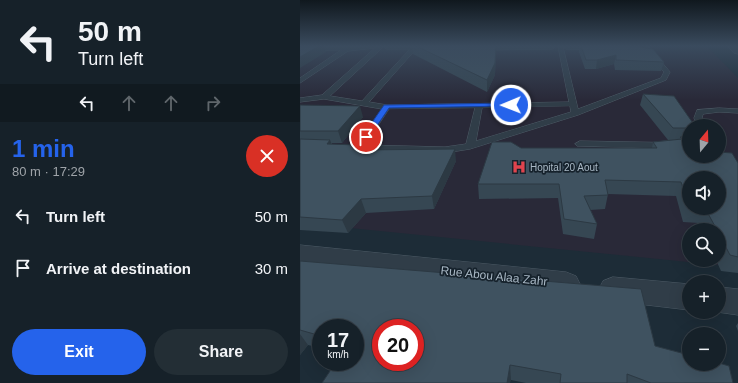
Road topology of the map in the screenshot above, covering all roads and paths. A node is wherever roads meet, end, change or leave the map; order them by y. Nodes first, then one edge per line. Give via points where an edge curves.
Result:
1 (325, 64) edge
2 (360, 64) edge
3 (400, 64) edge
4 (567, 64) edge
5 (660, 64) edge
6 (300, 81) edge
7 (324, 97) junction
8 (300, 100) edge
9 (363, 104) junction
10 (573, 104) junction
11 (480, 106) junction
12 (387, 107) junction
13 (738, 111) edge
14 (576, 113) junction
15 (698, 119) edge
16 (580, 144) dead end
17 (470, 146) junction
18 (682, 146) edge
19 (300, 255) edge
20 (682, 296) edge
21 (726, 301) edge
22 (738, 302) edge

1 - 6 lane
2 - 7 lane
3 - 9 lane
4 - 10 lane
5 - 14 lane via 667,72 664,79
7 - 8 lane
7 - 9 lane
9 - 12 lane
10 - 11 lane
10 - 14 lane
11 - 12 lane
11 - 17 lane
12 - 17 lane via 355,148 445,150
13 - 15 lane via 700,112
14 - 17 lane
16 - 18 lane
19 - 20 street, Rue Abou Alaa Zahr
21 - 22 street

